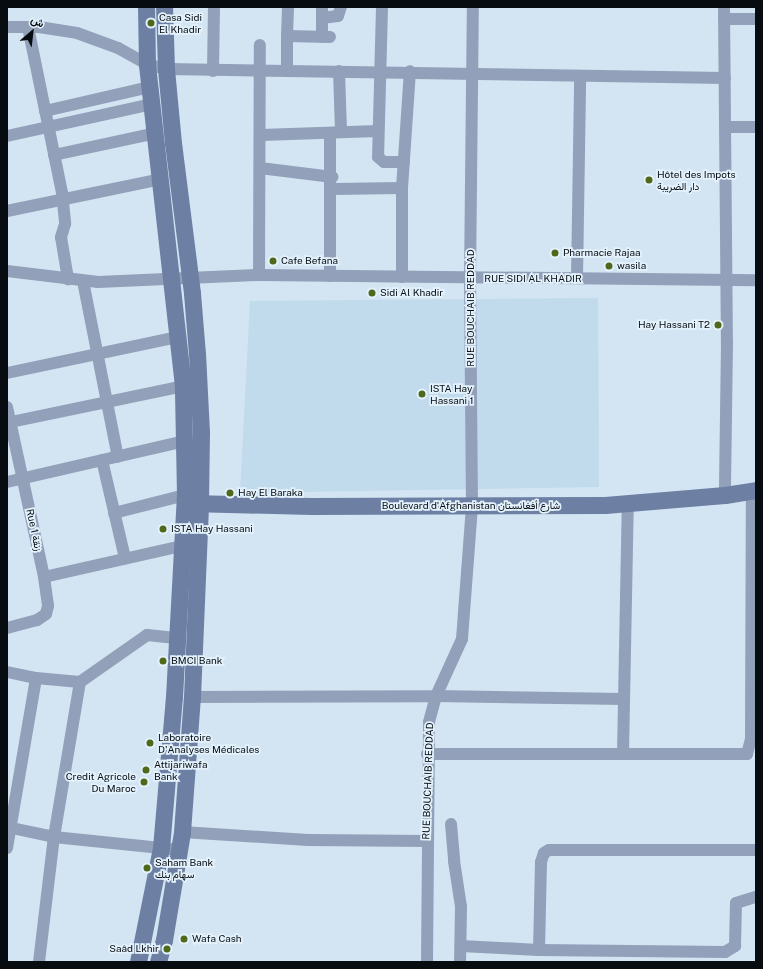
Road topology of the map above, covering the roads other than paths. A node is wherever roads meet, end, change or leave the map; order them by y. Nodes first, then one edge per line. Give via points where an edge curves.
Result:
1 (146, 7) edge
2 (164, 7) edge
3 (214, 7) edge
4 (288, 7) edge
5 (341, 7) edge
6 (382, 7) edge
7 (473, 7) edge
8 (724, 7) edge
9 (322, 13) edge
10 (724, 19) junction
11 (756, 19) edge
12 (7, 27) edge
13 (28, 27) junction
14 (287, 36) junction
15 (260, 45) dead end
16 (147, 64) junction
17 (166, 69) junction
18 (213, 71) junction
19 (260, 71) junction
20 (287, 71) junction
21 (339, 71) junction
22 (378, 71) junction
23 (410, 71) junction
24 (472, 73) junction
25 (580, 76) junction
26 (725, 78) junction
27 (150, 87) junction
28 (152, 104) junction
29 (45, 111) junction
30 (756, 126) edge
31 (726, 127) junction
32 (48, 128) junction
33 (378, 131) junction
34 (336, 132) junction
35 (156, 133) junction
36 (261, 135) junction
37 (7, 136) edge
38 (54, 155) junction
39 (404, 162) junction
40 (260, 168) junction
41 (161, 179) junction
42 (332, 183) junction
43 (402, 188) junction
44 (62, 200) junction
45 (7, 211) edge
46 (7, 271) edge
47 (258, 275) junction
48 (330, 276) junction
49 (189, 277) junction
50 (402, 277) junction
51 (577, 278) junction
52 (68, 279) junction
53 (172, 279) junction
54 (470, 279) junction
55 (727, 280) junction
56 (756, 280) edge
57 (83, 281) junction
58 (178, 337) junction
59 (97, 353) junction
60 (7, 373) edge
61 (183, 386) junction
62 (107, 402) junction
63 (7, 407) edge
64 (11, 422) junction
65 (184, 441) junction
66 (118, 456) junction
67 (102, 460) junction
68 (23, 478) junction
69 (7, 482) edge
70 (754, 490) edge
71 (725, 496) junction
72 (190, 500) junction
73 (628, 504) junction
74 (472, 506) junction
75 (114, 513) junction
76 (182, 546) junction
77 (125, 558) junction
78 (44, 577) junction
79 (7, 628) edge
80 (178, 638) junction
81 (7, 672) edge
82 (36, 678) junction
83 (80, 682) junction
84 (436, 696) junction
85 (192, 697) junction
86 (624, 699) junction
87 (427, 754) junction
88 (623, 754) junction
89 (451, 824) dead end
90 (9, 828) edge
91 (182, 832) junction
92 (54, 837) junction
93 (426, 840) junction
94 (7, 848) edge
95 (161, 848) junction
96 (180, 850) junction
97 (756, 850) edge
98 (756, 897) edge
99 (461, 946) junction
100 (539, 950) junction
101 (39, 962) edge
102 (138, 962) edge
103 (158, 962) edge
104 (427, 962) edge
105 (460, 962) edge

1 - 16 main road
2 - 17 main road
3 - 18 street
4 - 14 street
5 - 9 street via 338,16
6 - 22 street
7 - 24 street, RUE BOUCHAIB REDDAD
8 - 10 street
9 - 14 street via 326,37
10 - 11 street
10 - 26 street
12 - 13 street
13 - 16 street via 77,33 118,48
13 - 29 street
14 - 20 street
15 - 19 street
16 - 17 street
16 - 27 main road
17 - 18 street
17 - 49 main road
18 - 19 street
19 - 20 street
19 - 36 street
20 - 21 street
21 - 22 street
21 - 34 street
22 - 23 street
22 - 33 street
23 - 24 street
23 - 39 street
24 - 25 street
24 - 54 street, RUE BOUCHAIB REDDAD
25 - 26 street
25 - 51 street
26 - 31 street
27 - 28 main road
27 - 29 street
28 - 32 street
28 - 35 main road
29 - 32 street
30 - 31 street
31 - 55 street
32 - 37 street
32 - 38 street
33 - 34 street
33 - 39 street via 379,158 384,162
34 - 36 street
34 - 42 street
35 - 38 street
35 - 41 main road
36 - 40 street
38 - 44 street
39 - 43 street
40 - 42 street
40 - 47 street
41 - 44 street
41 - 53 main road
42 - 43 street
42 - 48 street
43 - 50 street
44 - 45 street
44 - 52 street via 65,224 61,237
46 - 52 street, RUE SIDI AL KHADIR
47 - 48 street, RUE SIDI AL KHADIR
47 - 49 street, RUE SIDI AL KHADIR
48 - 50 street, RUE SIDI AL KHADIR
49 - 53 street, RUE SIDI AL KHADIR
49 - 72 main road via 201,432
50 - 54 street, RUE SIDI AL KHADIR
51 - 54 street, RUE SIDI AL KHADIR
51 - 55 street, RUE SIDI AL KHADIR
52 - 57 street, RUE SIDI AL KHADIR
53 - 57 street, RUE SIDI AL KHADIR
53 - 58 main road
54 - 74 street, RUE BOUCHAIB REDDAD
55 - 56 street, RUE SIDI AL KHADIR
55 - 71 street
57 - 59 street
58 - 59 street
58 - 61 main road
59 - 60 street
59 - 62 street
61 - 62 street
61 - 65 main road
62 - 64 street
62 - 66 street
63 - 64 street, Rue 1 زنقة
64 - 68 street, Rue 1 زنقة
65 - 66 street
65 - 72 main road
66 - 67 street
67 - 68 street
67 - 75 street
68 - 69 street
68 - 78 street, Rue 1 زنقة
70 - 71 main road, Boulevard d'Afghanistan شارع أفغانستان
70 - 88 street via 749,752 744,755
71 - 73 main road, Boulevard d'Afghanistan شارع أفغانستان
72 - 74 main road, Boulevard d'Afghanistan شارع أفغانستان via 311,506
72 - 75 street
72 - 76 main road
72 - 85 main road
73 - 74 main road, Boulevard d'Afghanistan شارع أفغانستان
73 - 86 street
74 - 84 street, RUE BOUCHAIB REDDAD via 462,639
75 - 77 street
76 - 77 street
76 - 80 main road
77 - 78 street
78 - 79 street, Rue 1 زنقة via 48,606 46,614 37,620
80 - 83 street via 147,635
80 - 95 main road
81 - 82 street
82 - 83 street
82 - 90 street
83 - 92 street
84 - 85 street
84 - 86 street
84 - 87 street, RUE BOUCHAIB REDDAD via 429,722
85 - 91 main road
86 - 88 street
87 - 88 street
87 - 93 street, RUE BOUCHAIB REDDAD
89 - 99 street via 461,907
90 - 92 street
90 - 94 street
91 - 93 street via 308,840
91 - 96 main road
92 - 95 street
92 - 101 street
93 - 104 street, RUE BOUCHAIB REDDAD
95 - 96 street
95 - 102 main road
96 - 103 main road
97 - 100 street via 549,850 544,853 541,862
98 - 100 street via 736,904 735,946 725,952
99 - 100 street
99 - 105 street

